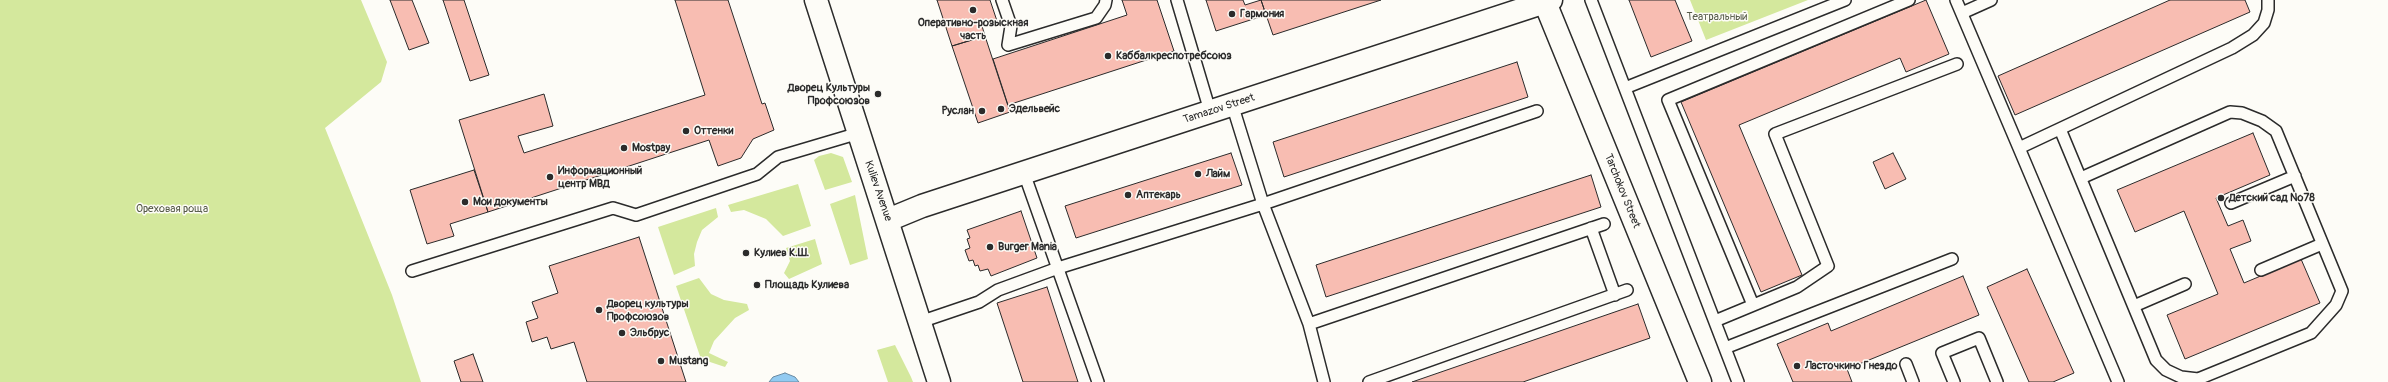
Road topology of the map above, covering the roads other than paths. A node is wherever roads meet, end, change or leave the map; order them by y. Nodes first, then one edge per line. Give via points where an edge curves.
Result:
1 (816, 0) edge
2 (1002, 0) edge
3 (1106, 0) edge
4 (1177, 0) edge
5 (1591, 0) edge
6 (1845, 0) edge
7 (1909, 0) edge
8 (1956, 0) edge
9 (1991, 0) edge
10 (2268, 0) edge
11 (1547, 1) edge
12 (1962, 13) junction
13 (1957, 64) dead end
14 (1625, 88) junction
15 (1232, 104) junction
16 (1537, 111) dead end
17 (1210, 112) junction
18 (2060, 129) junction
19 (859, 133) junction
20 (2020, 148) junction
21 (1024, 173) junction
22 (2295, 176) junction
23 (2081, 178) junction
24 (2231, 202) dead end
25 (1263, 204) junction
26 (888, 220) junction
27 (1604, 224) dead end
28 (1591, 228) junction
29 (2322, 244) junction
30 (1952, 259) dead end
31 (1058, 268) junction
32 (2261, 270) dead end
33 (412, 271) dead end
34 (2184, 284) dead end
35 (1627, 290) dead end
36 (1615, 295) junction
37 (1753, 305) junction
38 (2134, 306) junction
39 (1715, 321) junction
40 (920, 322) junction
41 (1309, 324) junction
42 (1726, 348) junction
43 (1906, 364) dead end
44 (939, 382) edge
45 (1098, 382) edge
46 (1324, 382) edge
47 (1369, 382) edge
48 (1700, 382) edge
49 (1738, 382) edge
50 (1913, 382) edge
51 (1954, 382) edge
52 (1997, 382) edge
53 (2118, 382) edge

1 - 19 street, Kuliev Avenue
2 - 3 lane via 1011,26 1008,45 1096,18
4 - 17 lane
5 - 14 lane
6 - 14 lane
7 - 37 lane via 1668,100
8 - 12 lane
9 - 12 lane
10 - 18 lane via 2264,23 2232,48
11 - 15 street, Tamazov Street
11 - 48 street, Tarchokov Street
12 - 20 lane
13 - 37 lane via 1775,134 1828,266 1797,287
14 - 39 lane
15 - 17 street, Tamazov Street
15 - 25 lane
16 - 25 lane
17 - 21 street, Tamazov Street
18 - 20 lane
18 - 23 lane
19 - 26 street, Kuliev Avenue
19 - 33 lane via 778,157 756,174 636,215 613,208
20 - 53 lane
21 - 26 street, Tamazov Street via 922,206
21 - 31 lane
22 - 23 lane via 2276,131 2242,112 2230,112
22 - 24 lane
22 - 29 lane
23 - 38 lane
25 - 31 lane
25 - 41 lane
26 - 40 street, Kuliev Avenue
27 - 28 lane
28 - 36 lane
28 - 41 lane
29 - 32 lane
29 - 38 lane via 2342,291 2336,305 2311,333 2198,379 2182,378 2166,370 2156,360
30 - 42 lane
31 - 40 lane via 998,290 979,302
31 - 45 lane
34 - 38 lane
35 - 36 lane
36 - 47 lane
37 - 39 lane
39 - 42 lane
40 - 44 street, Kuliev Avenue
41 - 46 lane
42 - 49 lane
43 - 50 lane
51 - 52 lane via 1942,353 1979,338

